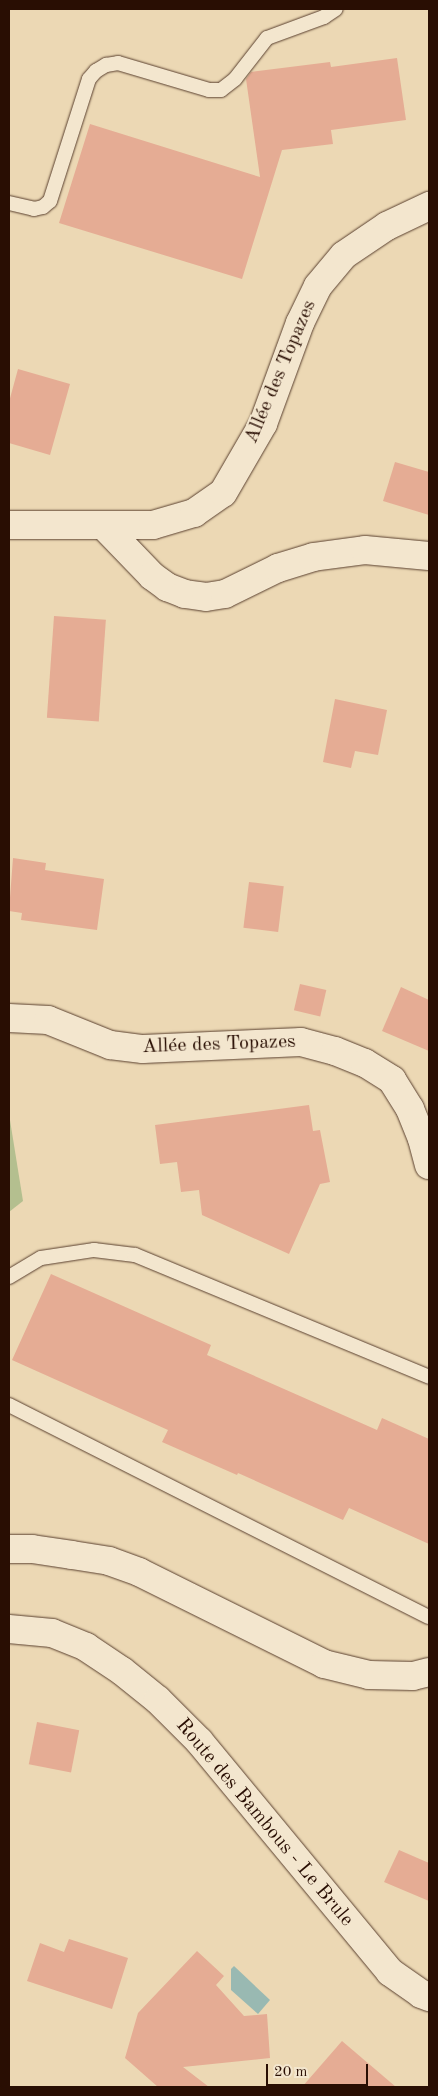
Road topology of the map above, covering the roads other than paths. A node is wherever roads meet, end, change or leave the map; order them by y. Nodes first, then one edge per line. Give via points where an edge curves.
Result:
1 (336, 9) edge
2 (9, 203) edge
3 (429, 206) edge
4 (9, 525) edge
5 (103, 525) junction
6 (429, 556) edge
7 (9, 1018) edge
8 (429, 1165) edge
9 (9, 1277) edge
10 (429, 1377) edge
11 (9, 1405) edge
12 (9, 1549) edge
13 (429, 1617) edge
14 (9, 1629) edge
15 (429, 1672) edge
16 (429, 1997) edge

1 - 2 lane via 324,17 267,38 235,79 221,90 210,90 118,63 101,68 89,80 50,201 34,209
3 - 5 main road, Allée des Topazes via 387,226 344,255 318,286 300,323 263,424 223,492 194,513 153,525
4 - 5 main road, Allée des Topazes
5 - 6 main road via 152,576 185,594 206,597 225,594 278,568 313,557 365,550
7 - 8 main road, Allée des Topazes via 48,1020 110,1045 143,1049 301,1042 335,1051 365,1062 392,1080 410,1109
9 - 10 lane via 41,1258 94,1250 135,1255
11 - 13 lane
12 - 15 main road via 32,1549 109,1561 140,1572 324,1664 368,1676 413,1676
14 - 16 main road, Route des Bambous - Le Brule via 52,1634 86,1647 158,1700 199,1740 390,1972

